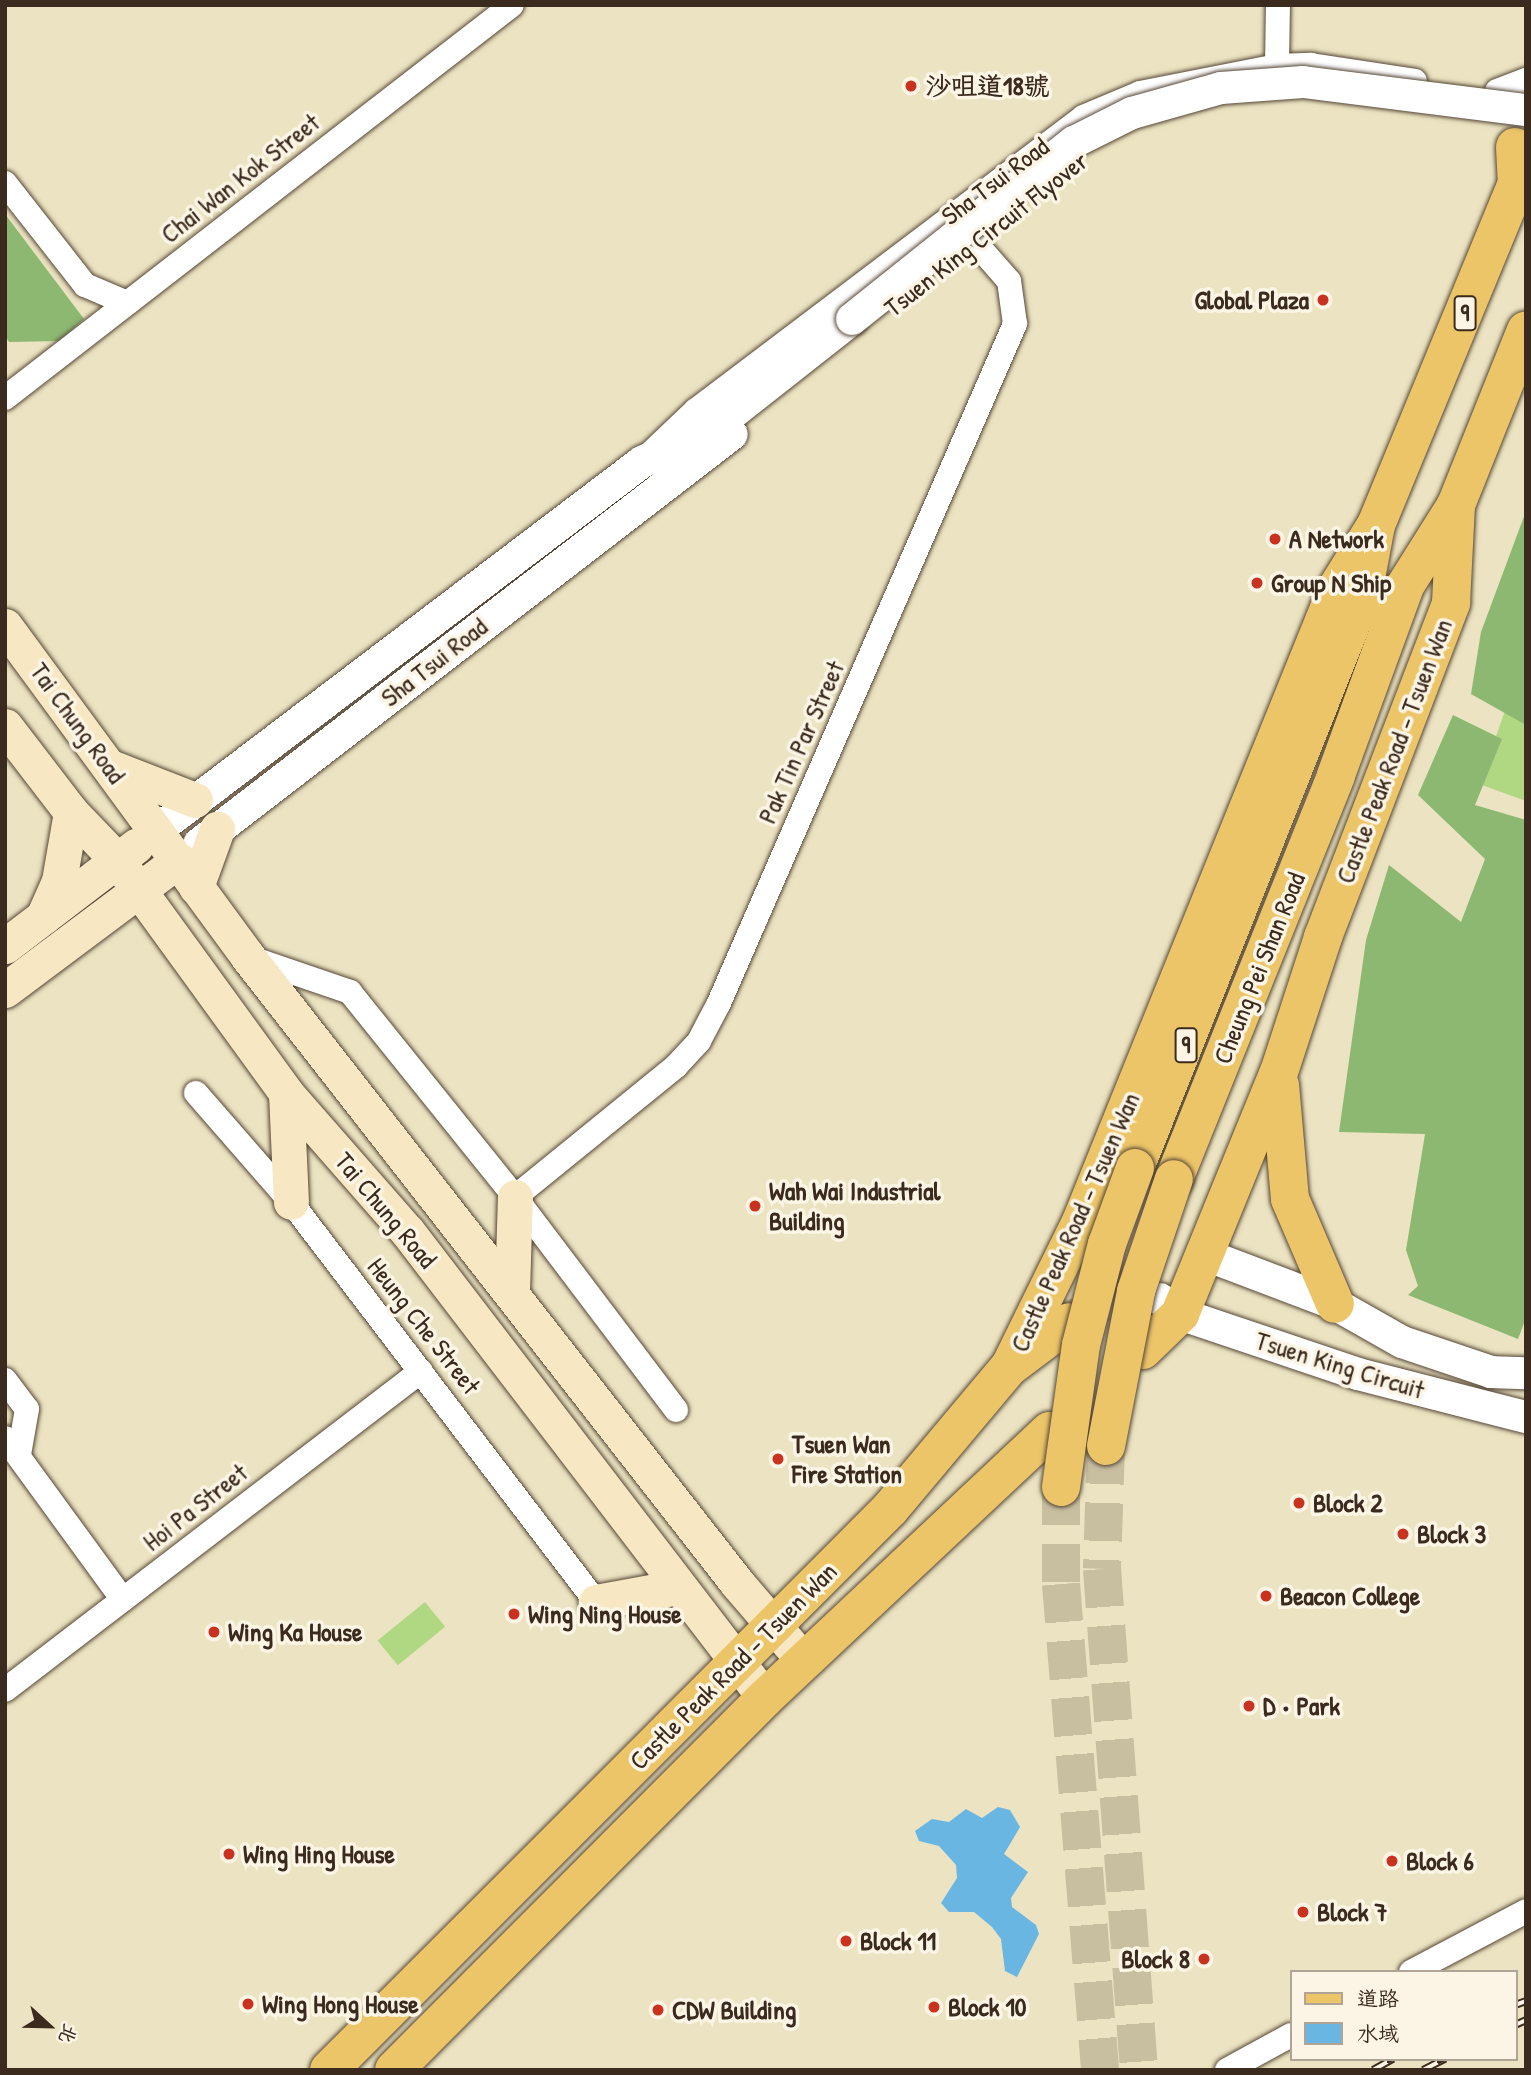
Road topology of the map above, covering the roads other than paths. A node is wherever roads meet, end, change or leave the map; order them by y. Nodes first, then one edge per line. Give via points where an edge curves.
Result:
1 (512, 5) edge
2 (1278, 5) edge
3 (1278, 66) junction
4 (1526, 80) edge
5 (1415, 81) dead end
6 (1497, 91) dead end
7 (1526, 110) edge
8 (1521, 159) edge
9 (5, 183) edge
10 (980, 248) dead end
11 (127, 303) junction
12 (856, 326) junction
13 (1526, 330) edge
14 (5, 398) edge
15 (716, 436) junction
16 (642, 462) junction
17 (1456, 505) junction
18 (1376, 525) junction
19 (5, 626) edge
20 (1332, 674) joint
21 (5, 726) edge
22 (113, 768) junction
23 (195, 800) junction
24 (71, 812) junction
25 (217, 829) joint
26 (156, 831) junction
27 (117, 860) junction
28 (188, 874) junction
29 (65, 889) junction
30 (136, 891) junction
31 (5, 946) edge
32 (248, 957) junction
33 (5, 990) edge
34 (1279, 1072) junction
35 (196, 1093) dead end
36 (286, 1093) junction
37 (291, 1202) junction
38 (515, 1213) junction
39 (1206, 1255) junction
40 (512, 1291) junction
41 (1169, 1295) junction
42 (1335, 1304) junction
43 (1069, 1322) tunnel mouth
44 (1143, 1350) dead end
45 (1010, 1366) junction
46 (421, 1371) junction
47 (1491, 1372) junction
48 (1526, 1373) edge
49 (5, 1380) edge
50 (1526, 1390) edge
51 (676, 1410) dead end
52 (1526, 1418) edge
53 (1049, 1431) dead end
54 (12, 1446) edge
55 (1106, 1446) tunnel mouth
56 (1061, 1487) tunnel mouth
57 (678, 1587) junction
58 (123, 1600) junction
59 (596, 1602) joint
60 (773, 1625) junction
61 (736, 1661) junction
62 (804, 1661) junction
63 (5, 1690) edge
64 (765, 1698) junction
65 (1526, 1911) edge
66 (1415, 1970) edge
67 (1290, 2036) edge
68 (329, 2070) edge
69 (394, 2070) edge
70 (1227, 2070) edge

1 - 11 street, Chai Wan Kok Street
2 - 3 street
3 - 5 street, Sha Tsui Road via 1311,65
3 - 16 street, Sha Tsui Road via 1114,102 1062,130 937,232 696,410
4 - 6 street
7 - 12 street, Tsuen King Circuit Flyover, bridge via 1303,82 1221,88 1132,113 1074,142
8 - 12 street, Tsuen King Circuit Flyover via 1302,100 1222,104 1142,126 1081,156
8 - 18 main road, Castle Peak Road – Tsuen Wan / 9
9 - 11 street via 85,285
10 - 38 street, Pak Tin Par Street via 1009,281 1014,324 719,1003 699,1041 676,1066
11 - 14 street, Chai Wan Kok Street
12 - 15 street, Sha Tsui Road
13 - 17 main road, Castle Peak Road – Tsuen Wan / 9
15 - 16 street, Sha Tsui Road
15 - 25 street, Sha Tsui Road
16 - 23 street, Sha Tsui Road
17 - 34 main road, Castle Peak Road – Tsuen Wan via 1451,603 1323,937
17 - 55 main road, Cheung Pei Shan Road / 9, bridge via 1405,586 1156,1227 1127,1328
18 - 20 main road, Castle Peak Road – Tsuen Wan / 9 via 1363,594
18 - 45 main road, Castle Peak Road – Tsuen Wan via 1338,586 1105,1179
19 - 22 main road, Tai Chung Road
20 - 56 main road, Cheung Pei Shan Road / 9, bridge via 1107,1244 1076,1370
21 - 24 main road, Tai Chung Road
22 - 23 main road
22 - 26 main road, Tai Chung Road
23 - 26 street, Sha Tsui Road
24 - 27 main road, Tai Chung Road
24 - 29 main road
25 - 28 main road
26 - 27 main road, Sha Tsui Road
26 - 28 main road, Tai Chung Road
27 - 29 main road, Sha Tsui Road
27 - 30 main road, Tai Chung Road
28 - 30 main road
28 - 32 main road, Tai Chung Road
29 - 31 main road via 43,918
30 - 33 main road
30 - 36 main road, Tai Chung Road
32 - 38 street via 350,992
32 - 40 main road, Tai Chung Road
34 - 39 main road, Castle Peak Road – Tsuen Wan
34 - 42 main road via 1290,1199
35 - 37 street, Heung Che Street
36 - 37 main road
36 - 57 main road, Tai Chung Road via 407,1231
37 - 46 street, Heung Che Street
38 - 40 main road
38 - 51 street
39 - 41 main road
39 - 42 street, Tsuen King Circuit
40 - 60 main road, Tai Chung Road
41 - 44 main road
41 - 52 street, Tsuen King Circuit via 1358,1374
42 - 47 street, Tsuen King Circuit via 1402,1342
43 - 45 main road
45 - 60 main road, Castle Peak Road – Tsuen Wan via 890,1509
46 - 58 street, Hoi Pa Street
46 - 59 street, Heung Che Street
47 - 48 street, Tsuen King Circuit
47 - 50 street
49 - 54 street via 27,1409
53 - 62 main road, Castle Peak Road – Tsuen Wan
54 - 58 street
57 - 59 main road
57 - 61 main road, Tai Chung Road
58 - 63 street, Hoi Pa Street
60 - 61 main road, Castle Peak Road – Tsuen Wan
60 - 62 main road, Tai Chung Road
61 - 64 main road, Tai Chung Road
61 - 68 main road, Castle Peak Road – Tsuen Wan
62 - 64 main road, Castle Peak Road – Tsuen Wan
64 - 69 main road, Castle Peak Road – Tsuen Wan
65 - 66 street
67 - 70 street

